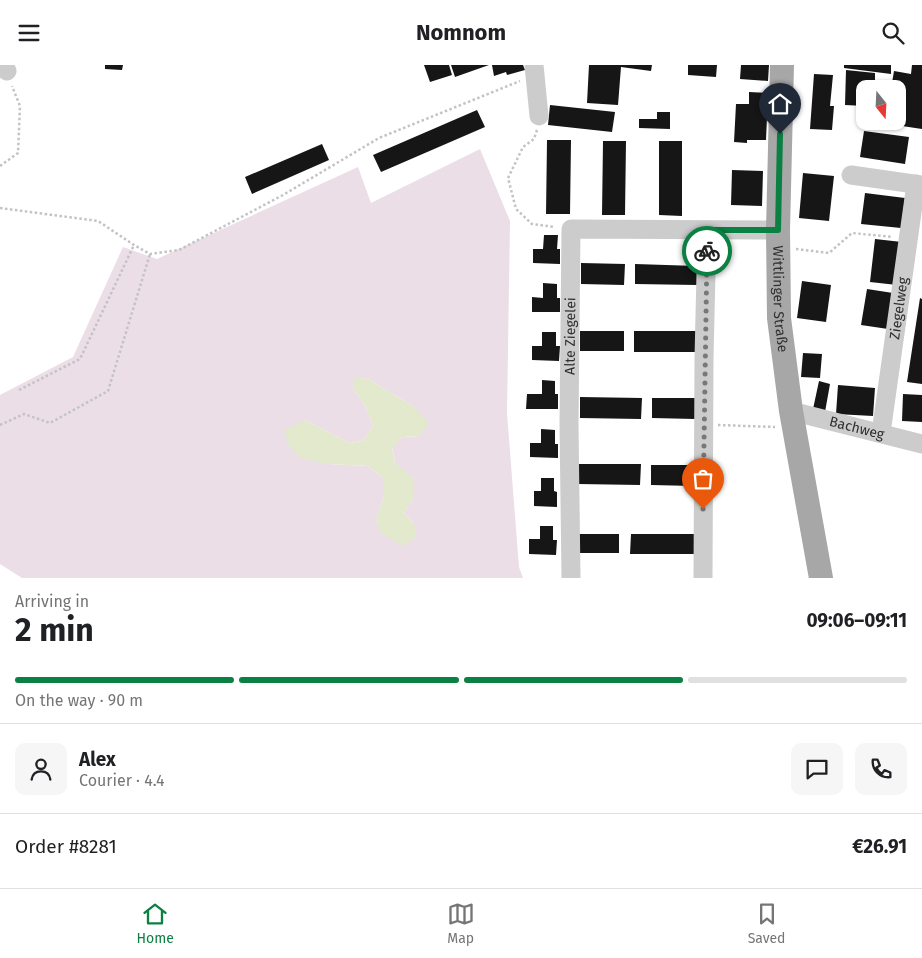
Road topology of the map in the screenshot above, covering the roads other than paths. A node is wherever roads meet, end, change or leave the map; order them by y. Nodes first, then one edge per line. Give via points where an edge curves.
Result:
1 (782, 65) edge
2 (534, 70) edge
3 (539, 116) road end
4 (851, 175) dead end
5 (919, 185) edge
6 (707, 230) junction
7 (778, 238) junction
8 (793, 419) junction
9 (881, 433) junction
10 (922, 445) edge
11 (571, 578) edge
12 (703, 578) edge
13 (821, 578) edge

1 - 7 main road, Wittlinger Straße
2 - 3 street
4 - 5 street
5 - 9 street, Ziegelweg
6 - 7 street
6 - 11 street, Alte Ziegelei via 571,229
6 - 12 street
7 - 8 main road, Wittlinger Straße via 779,318
8 - 9 street, Bachweg
8 - 13 main road, Wittlinger Straße
9 - 10 street, Bachweg

